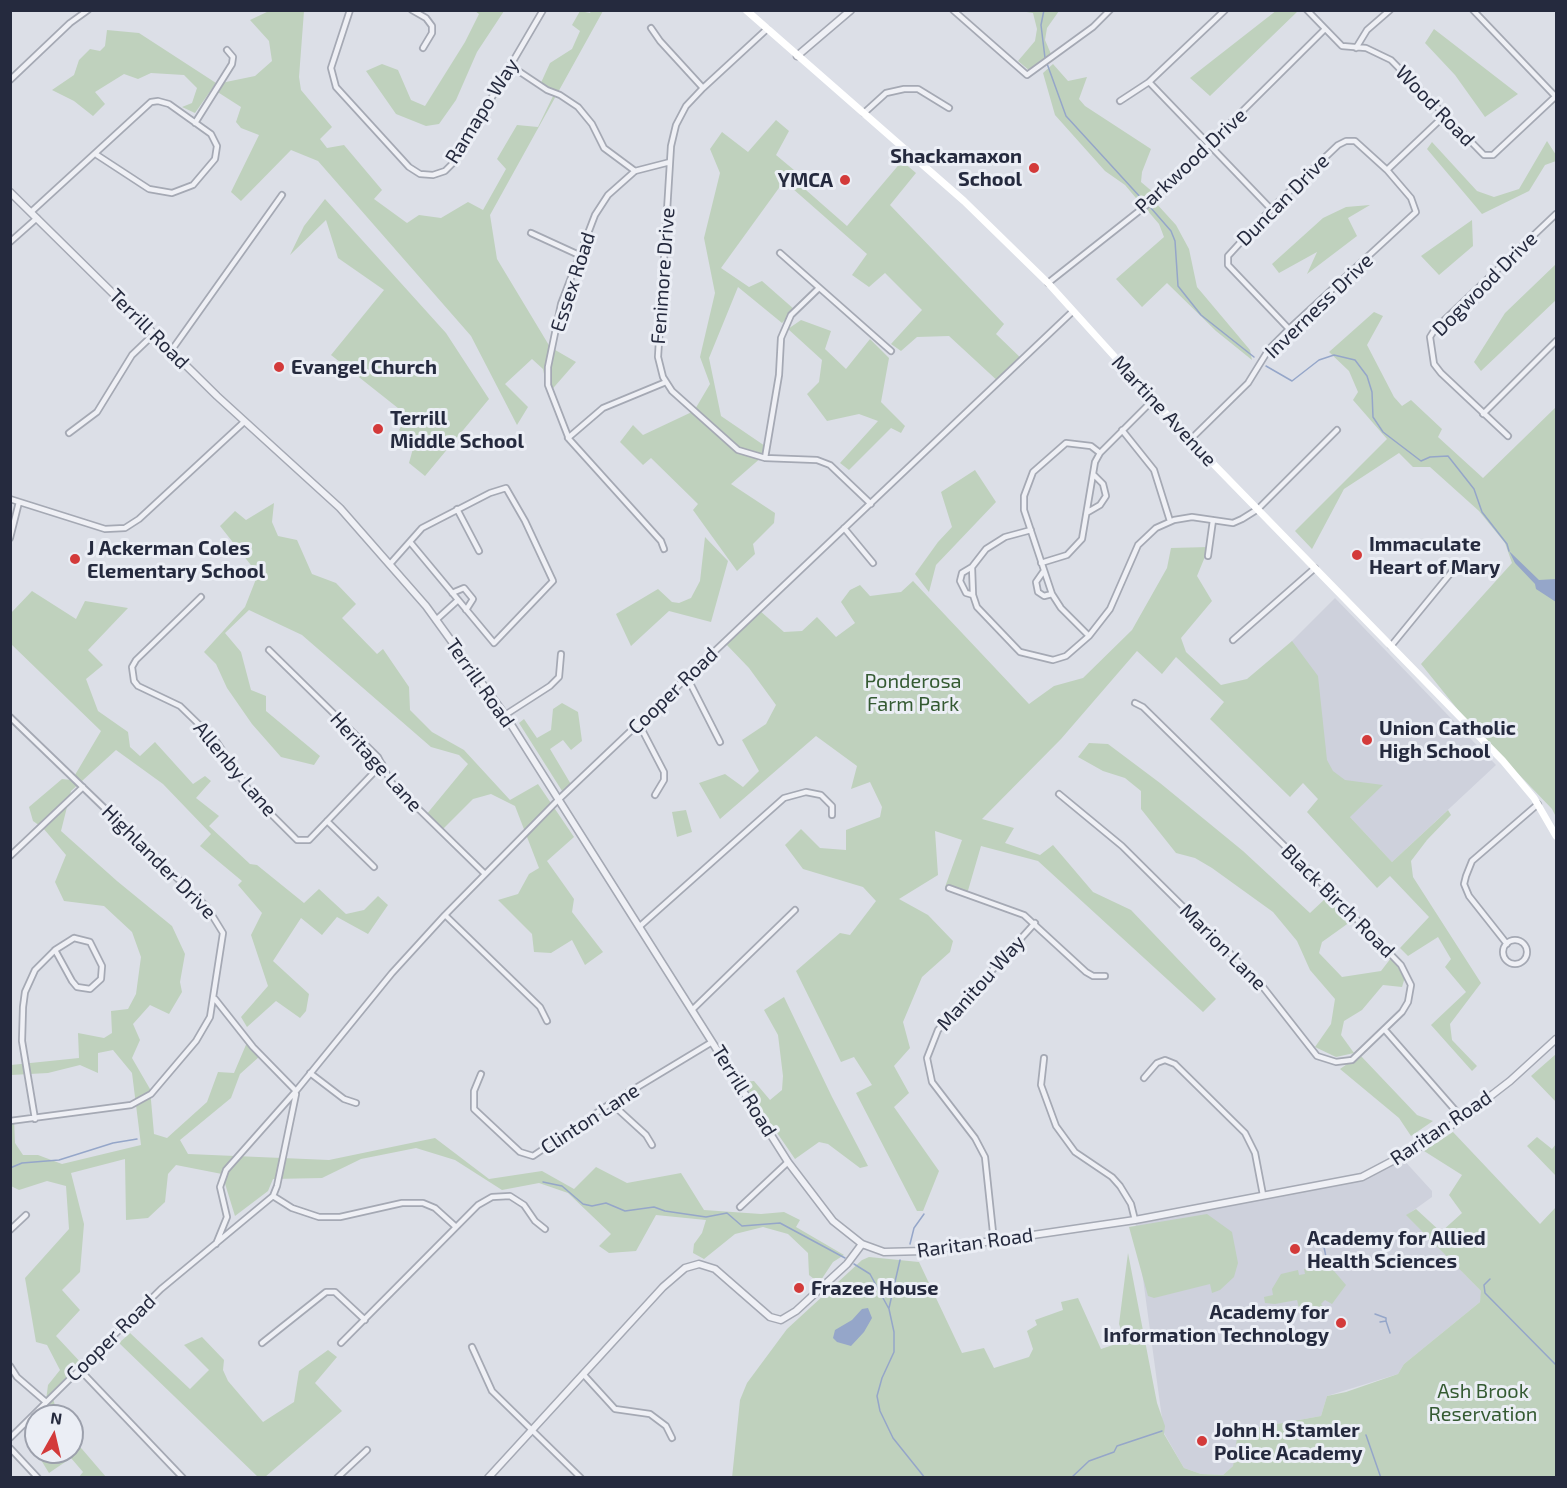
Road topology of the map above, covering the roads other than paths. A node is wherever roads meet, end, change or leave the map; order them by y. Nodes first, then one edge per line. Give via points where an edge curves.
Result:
1 (88, 10) edge
2 (350, 10) edge
3 (412, 10) edge
4 (543, 10) edge
5 (746, 10) edge
6 (851, 10) edge
7 (952, 10) edge
8 (1110, 10) edge
9 (1225, 10) edge
10 (1306, 10) edge
11 (1390, 10) edge
12 (1473, 10) edge
13 (651, 28) dead end
14 (767, 29) junction
15 (1325, 29) junction
16 (423, 48) dead end
17 (1356, 48) junction
18 (227, 50) dead end
19 (797, 56) junction
20 (511, 66) junction
21 (10, 80) edge
22 (1149, 82) junction
23 (703, 88) junction
24 (1556, 96) edge
25 (1120, 101) dead end
26 (949, 108) dead end
27 (864, 113) junction
28 (1444, 116) junction
29 (195, 123) junction
30 (1209, 147) junction
31 (97, 155) junction
32 (670, 162) junction
33 (1387, 170) junction
34 (635, 171) junction
35 (10, 192) edge
36 (282, 195) dead end
37 (1271, 209) junction
38 (31, 212) junction
39 (1557, 214) edge
40 (37, 218) junction
41 (531, 233) dead end
42 (10, 242) edge
43 (780, 253) dead end
44 (579, 255) junction
45 (1048, 283) junction
46 (819, 288) junction
47 (1072, 312) junction
48 (1289, 329) junction
49 (154, 334) junction
50 (1557, 341) edge
51 (171, 351) junction
52 (891, 351) dead end
53 (666, 382) junction
54 (1153, 400) junction
55 (1483, 414) junction
56 (244, 422) junction
57 (1122, 430) junction
58 (1337, 430) dead end
59 (69, 433) dead end
60 (1508, 436) dead end
61 (568, 438) junction
62 (1190, 440) junction
63 (1100, 453) junction
64 (765, 458) junction
65 (1094, 475) junction
66 (10, 499) edge
67 (20, 502) junction
68 (871, 504) junction
69 (457, 509) junction
70 (1257, 509) junction
71 (1088, 512) junction
72 (1213, 520) junction
73 (1170, 521) junction
74 (844, 528) junction
75 (1030, 530) junction
76 (10, 538) edge
77 (410, 542) junction
78 (664, 549) dead end
79 (479, 551) dead end
80 (1208, 556) dead end
81 (873, 563) dead end
82 (1041, 563) junction
83 (1462, 563) dead end
84 (390, 564) junction
85 (972, 567) junction
86 (1315, 568) junction
87 (1043, 572) junction
88 (452, 593) junction
89 (1052, 594) junction
90 (974, 595) junction
91 (201, 597) dead end
92 (458, 600) junction
93 (466, 610) junction
94 (436, 620) junction
95 (1089, 636) junction
96 (1233, 640) dead end
97 (1391, 646) junction
98 (268, 650) dead end
99 (561, 654) dead end
100 (688, 679) junction
101 (1134, 703) dead end
102 (505, 716) junction
103 (10, 717) edge
104 (639, 724) junction
105 (720, 742) dead end
106 (382, 764) junction
107 (83, 787) junction
108 (1059, 794) dead end
109 (655, 795) dead end
110 (558, 800) junction
111 (1538, 804) junction
112 (832, 815) dead end
113 (327, 821) junction
114 (1557, 836) edge
115 (10, 856) edge
116 (374, 867) dead end
117 (484, 873) junction
118 (949, 888) dead end
119 (795, 910) dead end
120 (444, 915) junction
121 (1035, 923) junction
122 (639, 927) junction
123 (1507, 944) junction
124 (55, 950) junction
125 (1105, 976) dead end
126 (214, 999) junction
127 (692, 1010) junction
128 (547, 1021) dead end
129 (1384, 1030) junction
130 (1557, 1039) edge
131 (712, 1042) junction
132 (1044, 1059) dead end
133 (310, 1073) junction
134 (481, 1074) dead end
135 (1144, 1078) dead end
136 (296, 1091) junction
137 (356, 1103) dead end
138 (610, 1103) junction
139 (279, 1109) junction
140 (290, 1113) junction
141 (1462, 1118) junction
142 (35, 1119) junction
143 (10, 1121) edge
144 (652, 1144) dead end
145 (788, 1162) junction
146 (1263, 1195) junction
147 (273, 1196) junction
148 (740, 1207) dead end
149 (26, 1215) dead end
150 (227, 1217) junction
151 (1135, 1220) junction
152 (240, 1224) junction
153 (456, 1227) junction
154 (545, 1229) dead end
155 (10, 1230) edge
156 (994, 1242) junction
157 (216, 1244) junction
158 (862, 1244) junction
159 (365, 1320) junction
160 (262, 1343) dead end
161 (341, 1343) dead end
162 (472, 1347) dead end
163 (10, 1366) edge
164 (80, 1370) junction
165 (584, 1375) junction
166 (46, 1402) junction
167 (533, 1429) junction
168 (10, 1438) edge
169 (672, 1438) dead end
170 (10, 1448) edge
171 (367, 1450) dead end
172 (38, 1478) edge
173 (183, 1478) edge
174 (337, 1478) edge
175 (488, 1478) edge
176 (581, 1478) edge

1 - 21 street
2 - 20 street, Ramapo Way via 333,62 333,81 409,167 420,174 439,174 454,162
3 - 16 street via 432,26 431,38
4 - 20 street, Ramapo Way
5 - 14 main road, Martine Avenue
6 - 19 street
7 - 8 street via 1025,75 1032,74
9 - 22 street
10 - 15 street, Wood Road
11 - 17 street via 1367,30
12 - 24 street
13 - 23 street
14 - 19 main road, Martine Avenue
14 - 23 street, Fenimore Drive
15 - 17 street, Wood Road via 1342,46
15 - 30 street, Parkwood Drive
17 - 28 street, Wood Road via 1380,53 1391,60
18 - 29 street via 233,57 232,64
19 - 27 main road, Martine Avenue
20 - 34 street via 578,107 604,148
22 - 25 street
22 - 30 street
23 - 32 street, Fenimore Drive via 686,106 676,125
24 - 28 street, Wood Road via 1489,156 1480,153
26 - 27 street via 918,89 904,88 886,93
27 - 45 main road, Martine Avenue via 964,201
28 - 33 street
29 - 31 street via 165,102 151,102
29 - 31 street via 214,137 217,154 193,184 181,191 149,189
30 - 37 street
30 - 45 street, Parkwood Drive via 1153,200
31 - 38 street
32 - 34 street, Essex Road
32 - 53 street, Fenimore Drive via 658,357
33 - 37 street, Duncan Drive via 1359,143 1346,141
33 - 48 street, Inverness Drive via 1415,203 1413,216
34 - 44 street, Essex Road via 608,195 595,215
35 - 38 street, Terrill Road
36 - 51 street
37 - 48 street, Duncan Drive via 1226,260
38 - 40 street, Terrill Road
39 - 55 street, Dogwood Drive via 1430,337 1434,364
40 - 42 street
40 - 49 street, Terrill Road
41 - 44 street
43 - 46 street
44 - 61 street, Essex Road via 561,304 548,367 548,385
45 - 47 main road, Martine Avenue
46 - 52 street
46 - 64 street via 791,315 781,338
47 - 54 main road, Martine Avenue
47 - 68 street, Cooper Road
48 - 62 street, Inverness Drive via 1269,349 1248,383
49 - 51 street, Terrill Road
49 - 59 street via 132,355 98,412
50 - 55 street
51 - 56 street, Terrill Road
53 - 61 street via 603,408
53 - 64 street, Fenimore Drive via 738,450
54 - 57 street
54 - 62 main road, Martine Avenue
55 - 60 street, Dogwood Drive
56 - 67 street via 125,528 105,529
56 - 84 street, Terrill Road via 340,508
57 - 63 street
57 - 73 street via 1154,470
58 - 70 street
61 - 78 street, Essex Road
62 - 70 main road, Martine Avenue
63 - 65 street
63 - 75 street via 1091,446 1066,443 1033,472 1024,496
64 - 68 street, Fenimore Drive via 800,458 830,465
65 - 71 street
65 - 71 street via 1103,484 1106,496
66 - 67 street
67 - 76 street
68 - 74 street, Cooper Road
69 - 77 street via 422,528
69 - 79 street
69 - 93 street via 506,488 553,580 494,643
70 - 72 street via 1233,523
70 - 86 main road, Martine Avenue
71 - 82 street via 1082,539 1067,555
72 - 73 street via 1192,517
72 - 80 street
73 - 95 street via 1138,544 1110,609
74 - 81 street
74 - 100 street, Cooper Road
75 - 82 street
75 - 85 street via 1005,537 986,549
77 - 84 street
77 - 88 street
82 - 87 street
83 - 97 street
84 - 94 street, Terrill Road
85 - 90 street
85 - 90 street via 962,573 960,581 966,593
86 - 96 street
86 - 97 main road, Martine Avenue
87 - 89 street
87 - 89 street via 1036,582 1038,592 1044,596
88 - 92 street
88 - 93 street via 464,588 473,599
89 - 95 street
90 - 95 street via 977,607 1020,651 1036,658 1053,660 1066,656
91 - 113 street, Allenby Lane via 136,660 132,667 134,681 180,706 216,741 252,796 297,840 309,840
92 - 93 street
92 - 94 street
94 - 102 street, Terrill Road
97 - 111 main road, Martine Avenue via 1503,761
98 - 106 street, Heritage Lane
99 - 102 street via 559,677
100 - 104 street, Cooper Road
100 - 105 street
101 - 129 street, Black Birch Road via 1143,707 1302,863 1406,971 1411,985 1408,1002
102 - 110 street, Terrill Road
103 - 107 street, Highlander Drive
104 - 109 street via 664,772
104 - 110 street, Cooper Road
106 - 113 street, Allenby Lane
106 - 117 street, Heritage Lane via 391,782
107 - 115 street
107 - 126 street, Highlander Drive via 219,923 223,941
108 - 129 street, Marion Lane via 1122,846 1259,982 1313,1053 1336,1062 1352,1060
110 - 117 street, Cooper Road
110 - 122 street, Terrill Road
111 - 114 main road, Martine Avenue
111 - 123 street via 1472,861 1464,884
112 - 122 street via 832,806 820,795 806,792 784,798
113 - 116 street
117 - 120 street, Cooper Road
118 - 121 street via 1014,909
119 - 127 street
120 - 128 street via 540,1007
120 - 133 street, Cooper Road
121 - 125 street via 1086,972
121 - 156 street, Manitou Way via 941,1026 928,1053 932,1082 985,1157
122 - 127 street, Terrill Road
123 - 123 street via 1506,959 1515,963 1525,959 1524,944 1515,940
124 - 124 street via 77,987 90,989 99,982 102,966 90,942 74,938
124 - 142 street via 35,970 23,1007 22,1041
126 - 136 street
126 - 142 street, Highlander Drive via 204,1030 144,1100
127 - 131 street, Terrill Road
129 - 141 street
130 - 141 street, Raritan Road
131 - 138 street, Clinton Lane
131 - 145 street, Terrill Road
132 - 151 street via 1041,1085 1056,1126 1075,1152 1120,1186
133 - 136 street, Cooper Road
133 - 137 street via 344,1099
134 - 138 street, Clinton Lane via 474,1091 474,1109 529,1156
135 - 146 street via 1157,1063 1164,1060 1175,1064 1245,1133 1255,1153
136 - 139 street, Cooper Road
136 - 140 street, Cooper Road
138 - 144 street
139 - 140 street
139 - 150 street, Cooper Road via 231,1161 222,1177 220,1193
140 - 147 street, Cooper Road
141 - 146 street, Raritan Road via 1421,1146 1362,1177
142 - 143 street, Highlander Drive
145 - 148 street
145 - 158 street, Terrill Road via 833,1221
146 - 151 street, Raritan Road
147 - 152 street, Cooper Road
147 - 153 street via 292,1208 319,1217 423,1203 435,1208
149 - 155 street
150 - 152 street
150 - 157 street, Cooper Road
151 - 156 street, Raritan Road
152 - 157 street, Cooper Road
153 - 154 street via 478,1205 503,1196 520,1201
153 - 159 street
156 - 158 street, Raritan Road via 906,1253 884,1252
157 - 164 street, Cooper Road via 161,1289
158 - 165 street via 848,1264 792,1315 780,1320 763,1312 715,1269 689,1265 663,1287
159 - 160 street via 335,1292 326,1292
159 - 161 street
162 - 167 street via 492,1391
163 - 166 street
164 - 166 street, Cooper Road
164 - 173 street
165 - 167 street
165 - 169 street via 615,1409 650,1414 666,1425
166 - 168 street, Cooper Road
167 - 175 street
167 - 176 street
170 - 172 street
171 - 174 street

